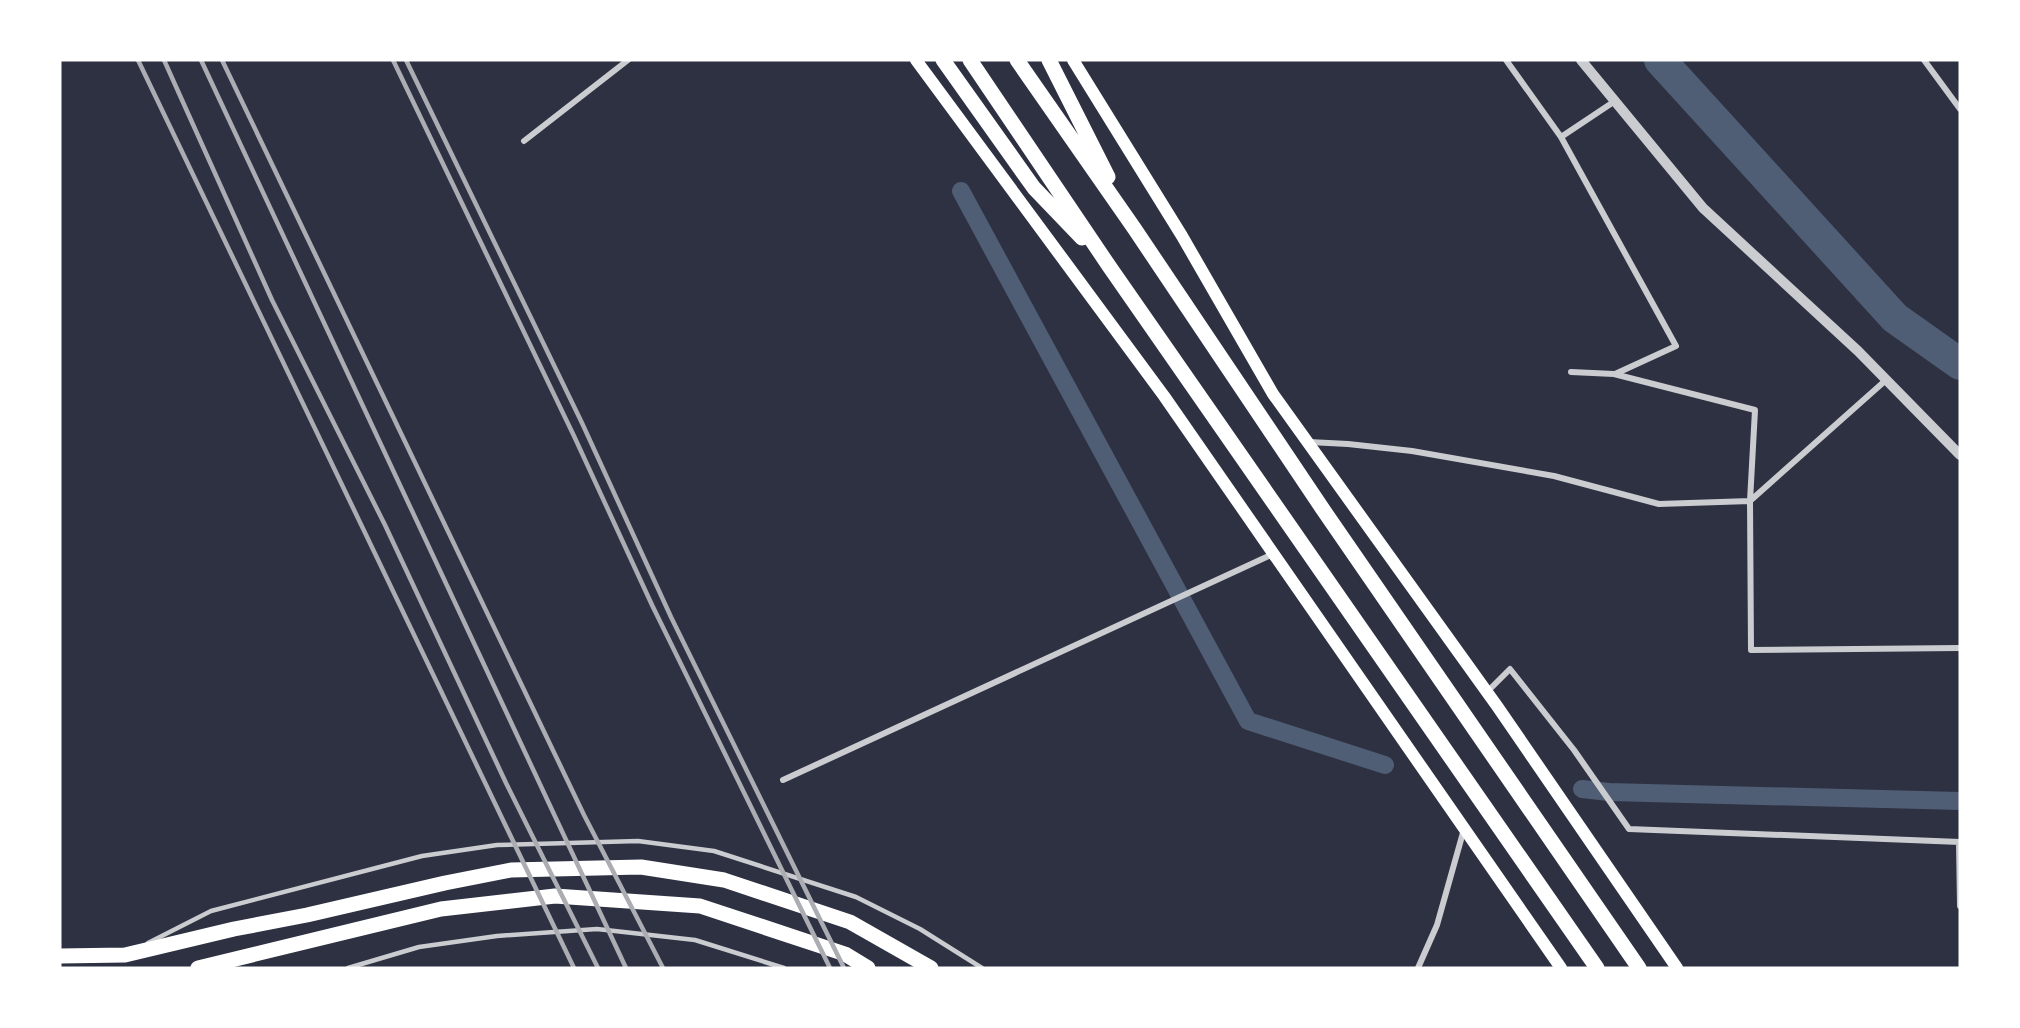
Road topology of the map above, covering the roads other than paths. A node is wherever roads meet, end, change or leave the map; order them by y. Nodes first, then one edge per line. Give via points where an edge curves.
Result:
1 (628, 60) edge
2 (916, 60) edge
3 (943, 60) edge
4 (970, 60) edge
5 (1017, 60) edge
6 (1049, 60) edge
7 (1073, 60) edge
8 (1506, 60) edge
9 (1581, 60) edge
10 (1924, 60) edge
11 (1615, 101) junction
12 (1960, 109) edge
13 (1561, 137) junction
14 (524, 141) dead end
15 (1134, 228) junction
16 (1109, 266) junction
17 (1571, 372) dead end
18 (1614, 374) junction
19 (1886, 380) junction
20 (1308, 442) junction
21 (1960, 455) edge
22 (1750, 501) junction
23 (1273, 554) junction
24 (1960, 648) edge
25 (1487, 692) junction
26 (783, 780) dead end
27 (1464, 829) junction
28 (1960, 842) edge
29 (1960, 906) edge
30 (124, 955) junction
31 (60, 956) edge
32 (198, 968) edge
33 (348, 968) edge
34 (784, 968) edge
35 (868, 968) edge
36 (931, 968) edge
37 (982, 968) edge
38 (1418, 968) edge
39 (1561, 968) edge
40 (1597, 968) edge
41 (1639, 968) edge
42 (1677, 968) edge

1 - 14 street
2 - 23 main road via 1164,396
3 - 16 main road via 1034,188
4 - 16 main road
5 - 15 main road
6 - 15 main road
7 - 20 main road via 1182,236 1273,394
8 - 13 street
9 - 11 street
10 - 12 street
11 - 13 street
11 - 19 street via 1703,208
13 - 18 street via 1676,346
15 - 41 main road
16 - 40 main road
17 - 18 street
18 - 22 street via 1755,410
19 - 21 street
19 - 22 street
20 - 22 street via 1412,451 1554,476 1659,504
20 - 25 main road
22 - 24 street via 1751,650
23 - 26 street
23 - 27 main road
25 - 28 street via 1510,669 1574,750 1629,829
25 - 42 main road
27 - 38 street via 1437,925
27 - 39 main road
28 - 29 street
30 - 31 main road
30 - 36 main road via 511,870 641,867 724,880 850,922
30 - 37 lane via 211,911 422,856 497,845 639,841 714,851 856,897 920,929
32 - 35 main road via 441,909 555,896 700,906 845,954
33 - 34 lane via 419,947 497,936 597,929 695,940

